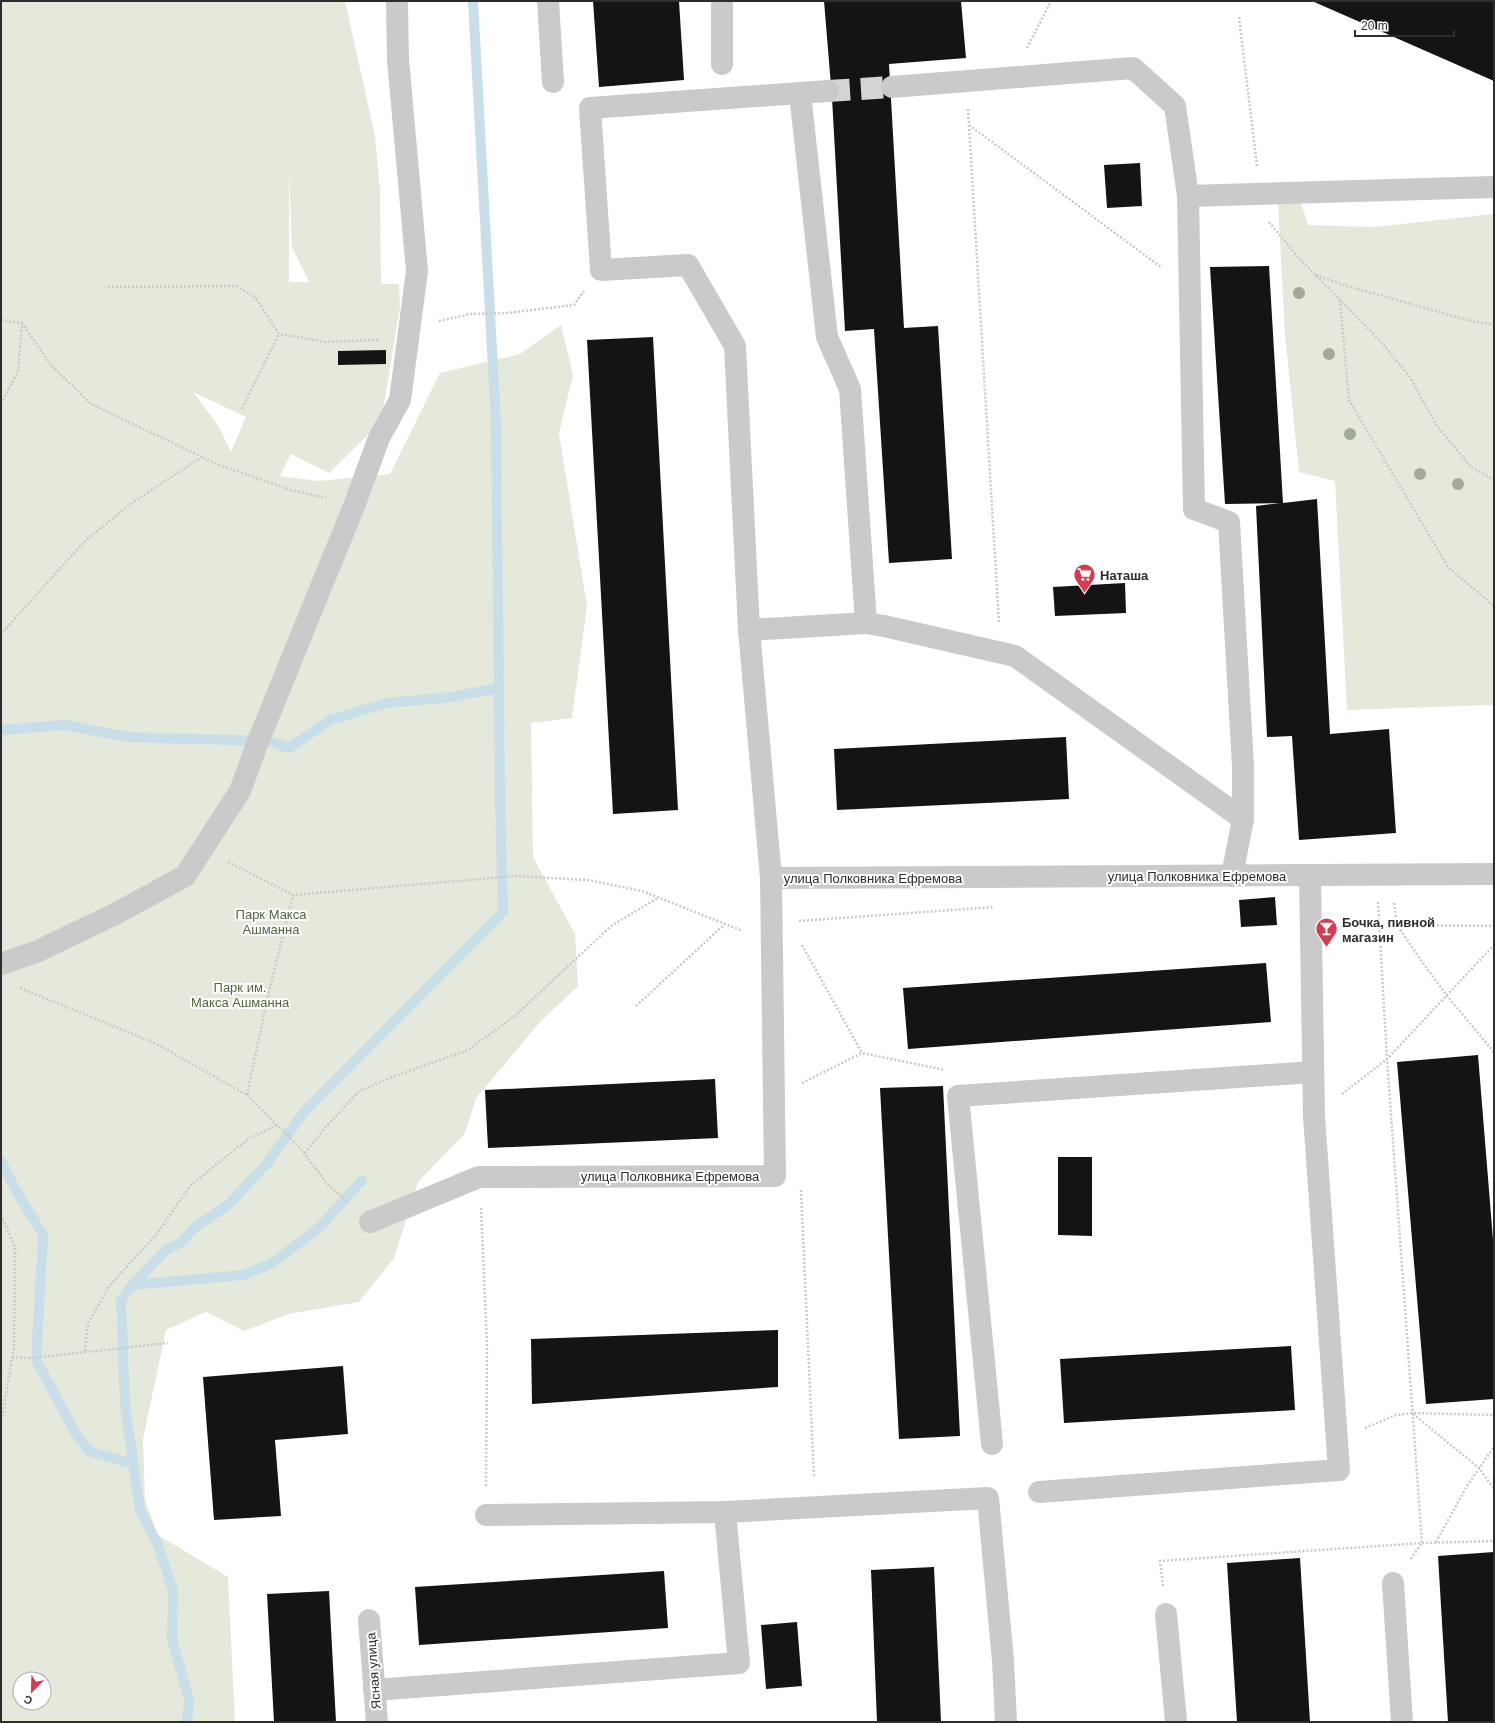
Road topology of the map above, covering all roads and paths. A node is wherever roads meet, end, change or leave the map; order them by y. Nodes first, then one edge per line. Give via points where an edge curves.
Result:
1 (397, 1) edge
2 (548, 1) edge
3 (722, 1) edge
4 (1051, 1) edge
5 (1239, 17) dead end
6 (722, 64) dead end
7 (1012, 77) junction
8 (966, 81) junction
9 (553, 82) dead end
10 (892, 86) tunnel mouth
11 (828, 92) tunnel mouth
12 (800, 94) junction
13 (969, 125) junction
14 (1494, 187) edge
15 (1253, 193) junction
16 (1188, 196) junction
17 (601, 270) junction
18 (1314, 274) junction
19 (108, 287) dead end
20 (1190, 289) junction
21 (1340, 300) junction
22 (471, 314) dead end
23 (1, 320) edge
24 (22, 323) junction
25 (1494, 325) edge
26 (279, 334) junction
27 (380, 340) dead end
28 (1, 404) edge
29 (242, 409) dead end
30 (202, 457) junction
31 (1494, 480) edge
32 (354, 506) junction
33 (1494, 606) edge
34 (866, 623) junction
35 (749, 630) junction
36 (1, 634) edge
37 (1000, 652) junction
38 (1243, 819) junction
39 (203, 849) junction
40 (1494, 874) edge
41 (1310, 875) junction
42 (1383, 875) junction
43 (1232, 876) junction
44 (771, 878) junction
45 (293, 895) junction
46 (658, 898) junction
47 (995, 907) dead end
48 (797, 921) dead end
49 (726, 924) junction
50 (1397, 925) junction
51 (1494, 926) edge
52 (772, 942) junction
53 (800, 943) dead end
54 (1494, 945) edge
55 (1, 964) edge
56 (16, 986) dead end
57 (1447, 996) junction
58 (636, 1006) dead end
59 (1494, 1052) edge
60 (862, 1053) junction
61 (1387, 1059) junction
62 (947, 1071) dead end
63 (1312, 1072) junction
64 (796, 1086) dead end
65 (247, 1095) junction
66 (1314, 1116) junction
67 (277, 1125) junction
68 (305, 1153) junction
69 (479, 1177) junction
70 (801, 1189) dead end
71 (349, 1203) dead end
72 (1, 1215) edge
73 (370, 1222) dead end
74 (168, 1343) dead end
75 (86, 1352) junction
76 (12, 1357) junction
77 (1412, 1413) junction
78 (1494, 1415) edge
79 (1, 1423) edge
80 (1337, 1440) junction
81 (992, 1444) dead end
82 (1494, 1447) edge
83 (1478, 1468) junction
84 (1494, 1489) edge
85 (1039, 1492) dead end
86 (815, 1507) junction
87 (725, 1512) junction
88 (486, 1515) joint
89 (1494, 1541) edge
90 (1435, 1542) junction
91 (1422, 1543) junction
92 (1160, 1560) dead end
93 (1393, 1583) joint
94 (1166, 1614) dead end
95 (369, 1620) dead end
96 (374, 1690) junction
97 (377, 1722) edge
98 (1006, 1722) edge
99 (1176, 1722) edge
100 (1402, 1722) edge

1 - 32 street via 398,60 417,271 400,400 379,438
2 - 9 street
3 - 6 street
4 - 7 path
5 - 15 path
7 - 8 street
7 - 16 street via 1133,68 1175,106
8 - 10 street
8 - 13 path
11 - 12 street
12 - 17 street via 590,108
12 - 34 street via 827,338 850,388
13 - 20 path
13 - 37 path
14 - 15 street
15 - 16 street
15 - 18 path via 1297,256
16 - 20 street
17 - 22 path via 574,305 507,313
17 - 35 street via 688,266 735,346
18 - 21 path
18 - 25 path via 1471,321
19 - 26 path via 236,286 255,297
20 - 38 street via 1194,509 1229,522 1243,766
21 - 31 path via 1381,342 1410,377 1436,425 1471,467
21 - 33 path via 1349,400 1448,567
23 - 24 path
24 - 28 path via 18,371
24 - 30 path via 51,365 91,404
26 - 27 path via 325,342
26 - 29 path
30 - 32 path via 291,490
30 - 36 path via 132,503 86,540
32 - 39 street via 240,791
34 - 35 street
34 - 37 street
35 - 44 street
37 - 38 street via 1015,656
38 - 43 street
39 - 45 path
39 - 55 street via 185,876 115,914 38,951
40 - 42 street, улица Полковника Ефремова
41 - 42 street, улица Полковника Ефремова
41 - 43 street, улица Полковника Ефремова
41 - 63 street
42 - 50 path
42 - 61 path
43 - 44 street, улица Полковника Ефремова
44 - 52 street, улица Полковника Ефремова
45 - 46 path via 515,876 588,880 642,891
45 - 65 path
46 - 49 path
46 - 68 path via 611,926 515,1016 468,1050 358,1091
47 - 48 path
49 - 52 path
49 - 58 path
50 - 51 path
50 - 57 path
52 - 69 street, улица Полковника Ефремова via 775,1176
53 - 60 path
54 - 57 path
56 - 65 path via 155,1043
57 - 59 path
57 - 61 path
60 - 62 path
60 - 64 path
61 - 66 path
61 - 77 path
63 - 66 street
63 - 81 street via 958,1096
65 - 67 path
66 - 80 street
67 - 68 path
67 - 75 path via 248,1139 191,1185 156,1235 109,1286 88,1324
68 - 71 path via 328,1185
69 - 73 street, улица Полковника Ефремова
69 - 88 path via 487,1345
70 - 86 path
72 - 76 path via 15,1247
74 - 75 path
75 - 76 path via 31,1358
76 - 79 path
77 - 78 path
77 - 80 path via 1396,1415
77 - 83 path
77 - 91 path
80 - 85 street via 1339,1470
82 - 83 path
83 - 84 path
83 - 90 path
86 - 87 street
86 - 98 street via 988,1498
87 - 88 street
87 - 96 street via 739,1664
89 - 90 path
90 - 91 path
91 - 92 path
91 - 93 path
93 - 100 street
94 - 99 street
95 - 96 street, Ясная улица
96 - 97 street, Ясная улица

